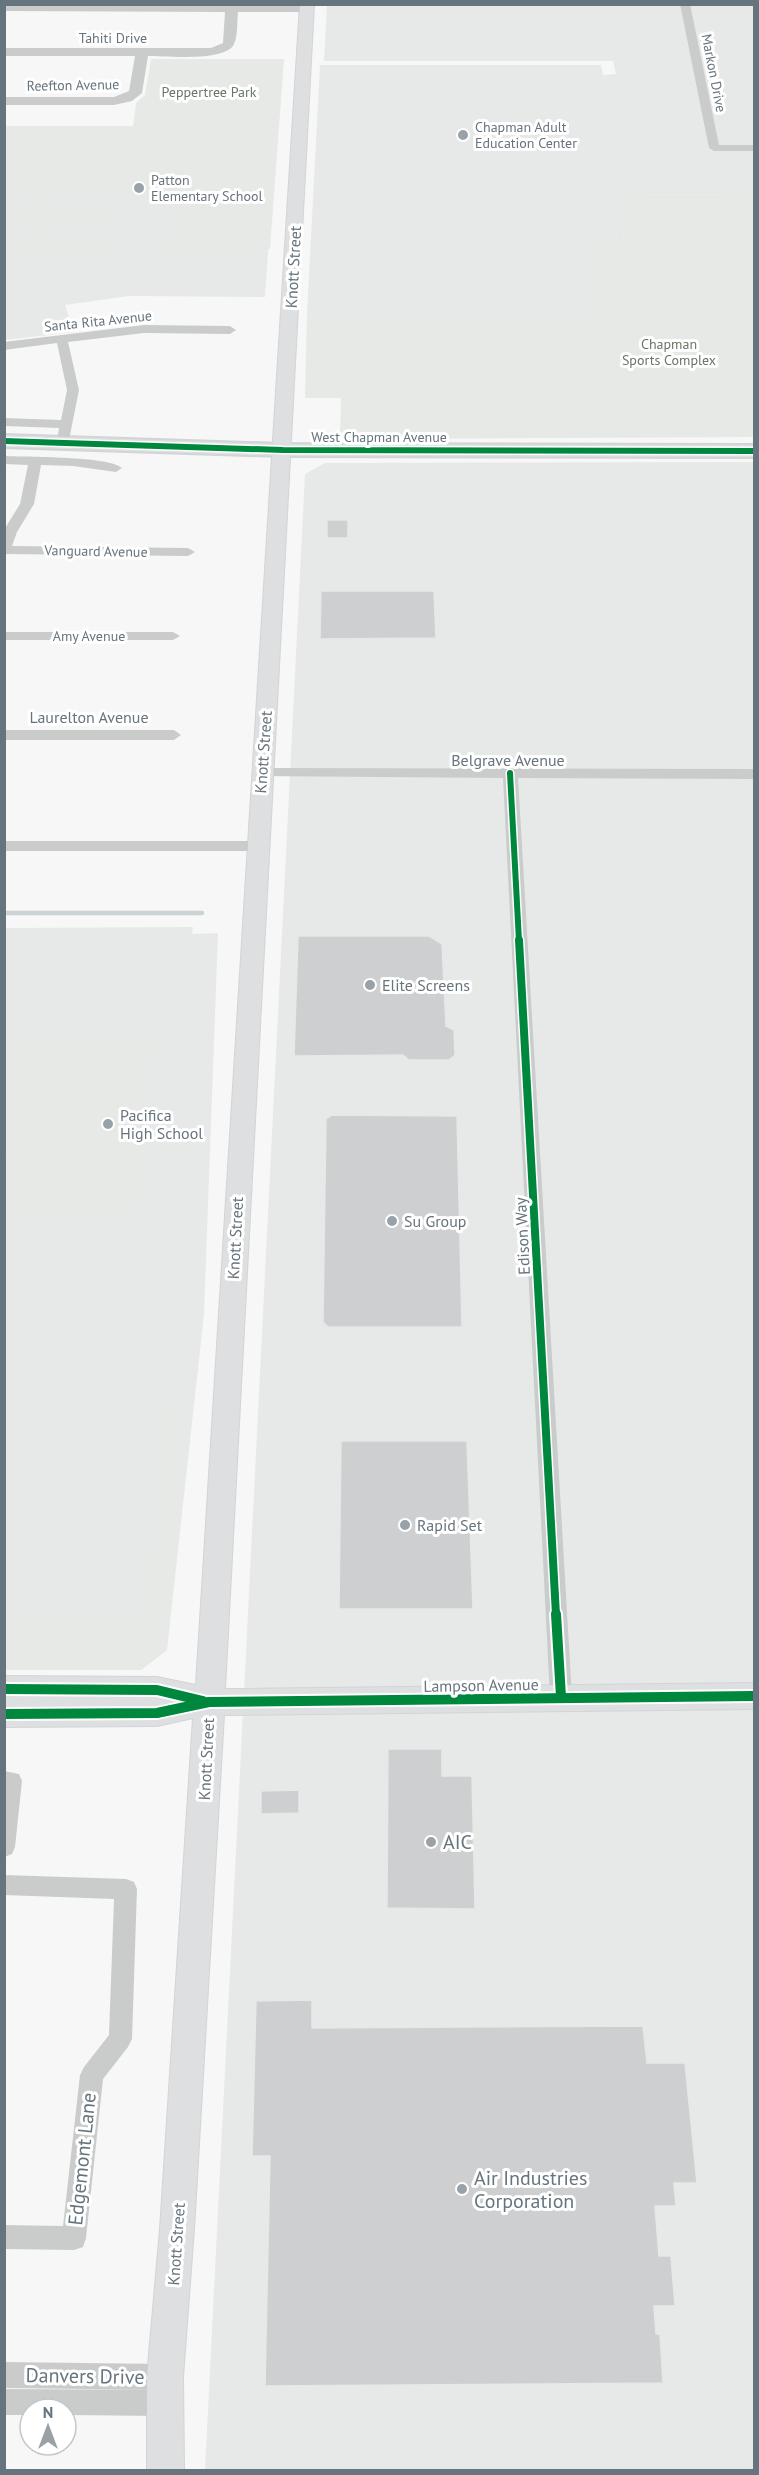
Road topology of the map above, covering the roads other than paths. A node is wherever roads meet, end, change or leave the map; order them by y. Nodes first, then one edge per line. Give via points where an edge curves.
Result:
1 (685, 4) edge
2 (307, 6) edge
3 (4, 7) edge
4 (232, 8) junction
5 (4, 52) edge
6 (142, 53) junction
7 (4, 100) edge
8 (754, 148) edge
9 (230, 330) dead end
10 (62, 340) junction
11 (4, 346) edge
12 (4, 422) edge
13 (65, 433) junction
14 (4, 441) edge
15 (283, 450) junction
16 (754, 451) edge
17 (4, 459) edge
18 (35, 461) junction
19 (116, 468) dead end
20 (4, 549) edge
21 (188, 552) dead end
22 (4, 636) edge
23 (173, 636) dead end
24 (4, 735) edge
25 (174, 735) dead end
26 (261, 773) junction
27 (510, 773) junction
28 (754, 774) edge
29 (4, 846) edge
30 (258, 846) junction
31 (4, 1689) edge
32 (754, 1696) edge
33 (561, 1697) junction
34 (209, 1702) junction
35 (4, 1714) edge
36 (4, 1781) edge
37 (4, 1847) edge
38 (4, 1885) edge
39 (4, 2237) edge
40 (6, 2375) edge
41 (165, 2390) junction
42 (5, 2407) edge
43 (165, 2470) edge

1 - 8 street, Markon Drive via 714,148
2 - 4 street
2 - 15 main road, Knott Street
3 - 4 street
4 - 6 street, Tahiti Drive via 229,43 221,50
5 - 6 street, Tahiti Drive
6 - 7 street, Reefton Avenue via 135,93 127,98
9 - 10 street, Santa Rita Avenue via 144,330
10 - 11 street, Santa Rita Avenue
10 - 13 street via 73,390
12 - 13 street
13 - 14 main road, West Chapman Avenue
13 - 15 main road, West Chapman Avenue
15 - 16 main road, West Chapman Avenue
15 - 26 main road, Knott Street
17 - 18 street
18 - 19 street
18 - 20 street via 27,504
20 - 21 street, Vanguard Avenue
22 - 23 street, Amy Avenue
24 - 25 street, Laurelton Avenue
26 - 27 street, Belgrave Avenue
26 - 30 main road, Knott Street
27 - 28 street, Belgrave Avenue
27 - 33 street, Edison Way
29 - 30 street
30 - 34 main road, Knott Street
31 - 34 main road, Lampson Avenue via 157,1690
32 - 33 main road, Lampson Avenue
33 - 34 main road, Lampson Avenue
34 - 35 main road, Lampson Avenue via 157,1713
34 - 41 main road, Knott Street
36 - 37 street via 11,1781
38 - 39 street, Edgemont Lane via 126,1889 120,2039 92,2075 74,2238
40 - 41 street, Danvers Drive
40 - 42 street
41 - 42 street, Danvers Drive
41 - 43 main road, Knott Street

